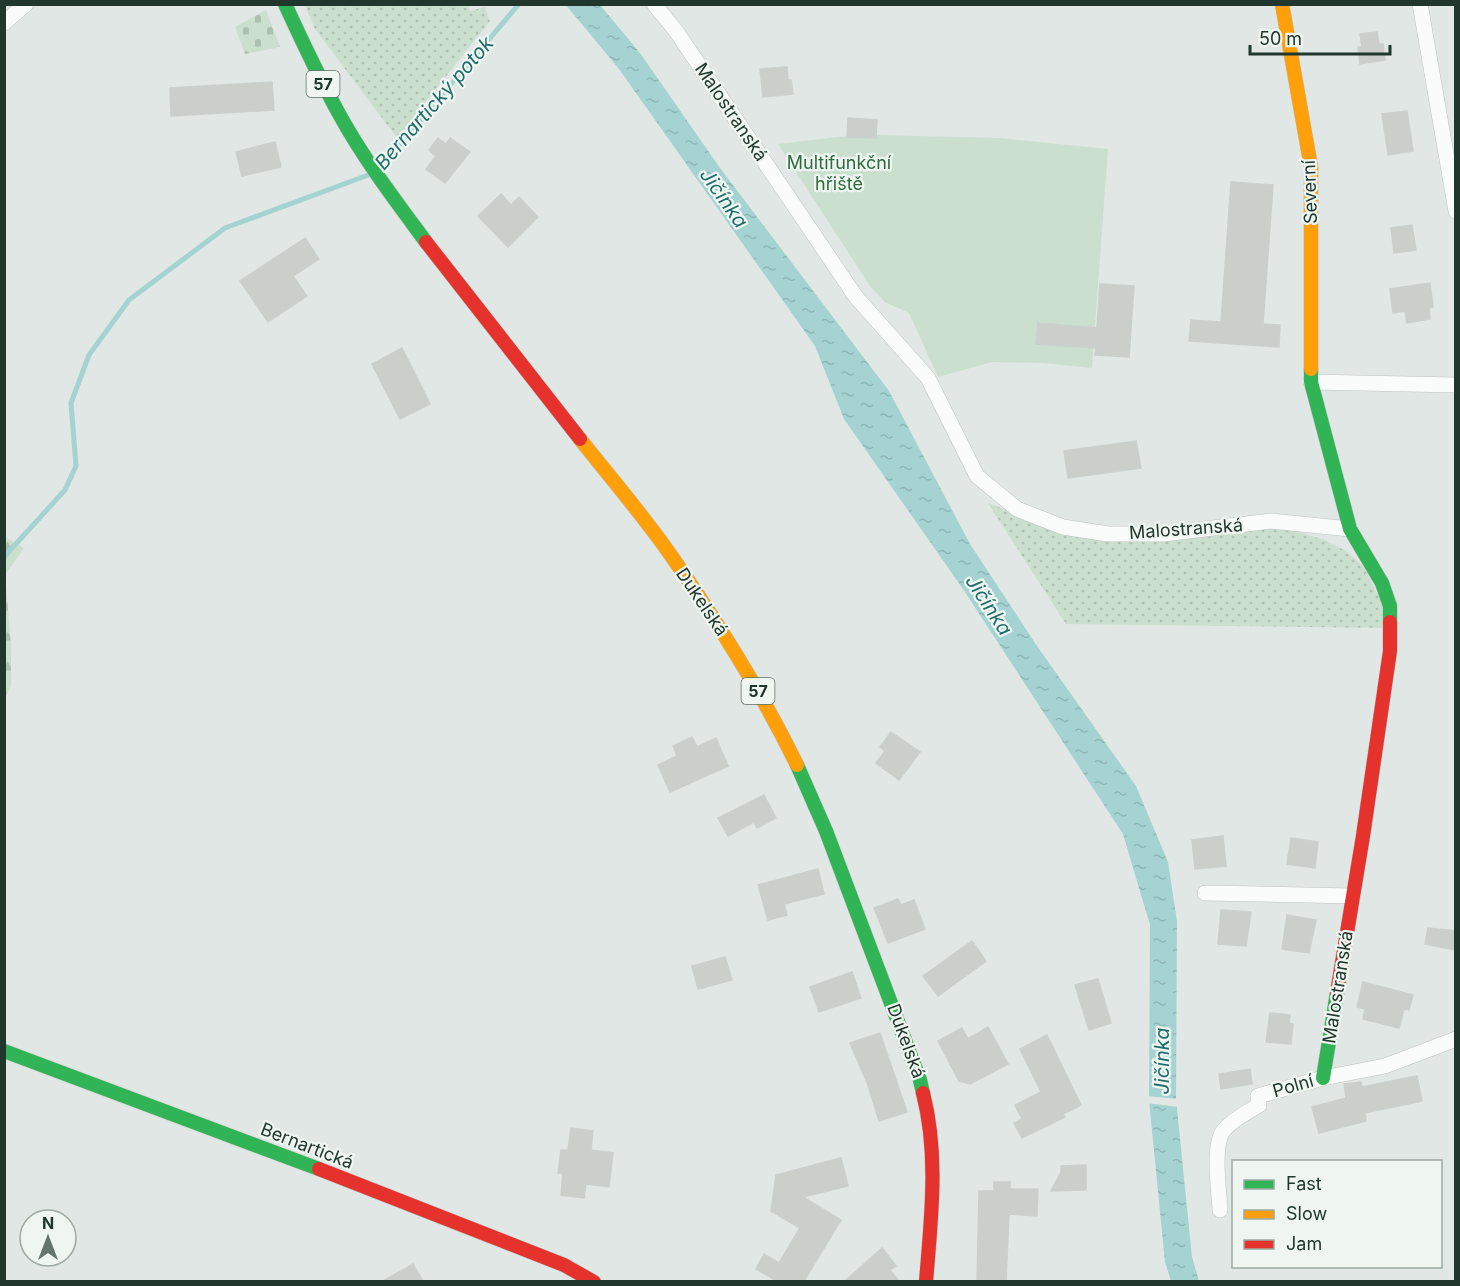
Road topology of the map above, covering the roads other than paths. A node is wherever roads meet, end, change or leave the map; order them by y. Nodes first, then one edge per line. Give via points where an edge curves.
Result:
1 (26, 4) edge
2 (285, 4) edge
3 (654, 4) edge
4 (1282, 4) edge
5 (1420, 4) edge
6 (4, 23) edge
7 (1455, 211) edge
8 (1311, 382) junction
9 (1455, 385) edge
10 (1350, 529) junction
11 (1205, 893) dead end
12 (1353, 896) junction
13 (1455, 1039) edge
14 (4, 1051) edge
15 (1323, 1078) junction
16 (1220, 1210) dead end
17 (594, 1281) edge
18 (926, 1281) edge

1 - 6 street
2 - 18 street, Dukelská / 57 via 330,98 387,190 669,552 729,641 782,734 826,831 928,1105 933,1158
3 - 10 street, Malostranská via 856,297 928,378 977,476 1017,509 1063,527 1108,534 1163,534 1271,521
4 - 8 street, Severní via 1311,167
5 - 7 street
8 - 9 street
8 - 10 street, Severní
10 - 12 street, Malostranská via 1382,583 1390,606 1390,651
11 - 12 street
12 - 15 street, Malostranská
13 - 15 street, Polní via 1385,1066
14 - 17 street, Bernartická via 328,1173 564,1265
15 - 16 street, Polní via 1258,1096 1260,1105 1222,1132 1218,1147

